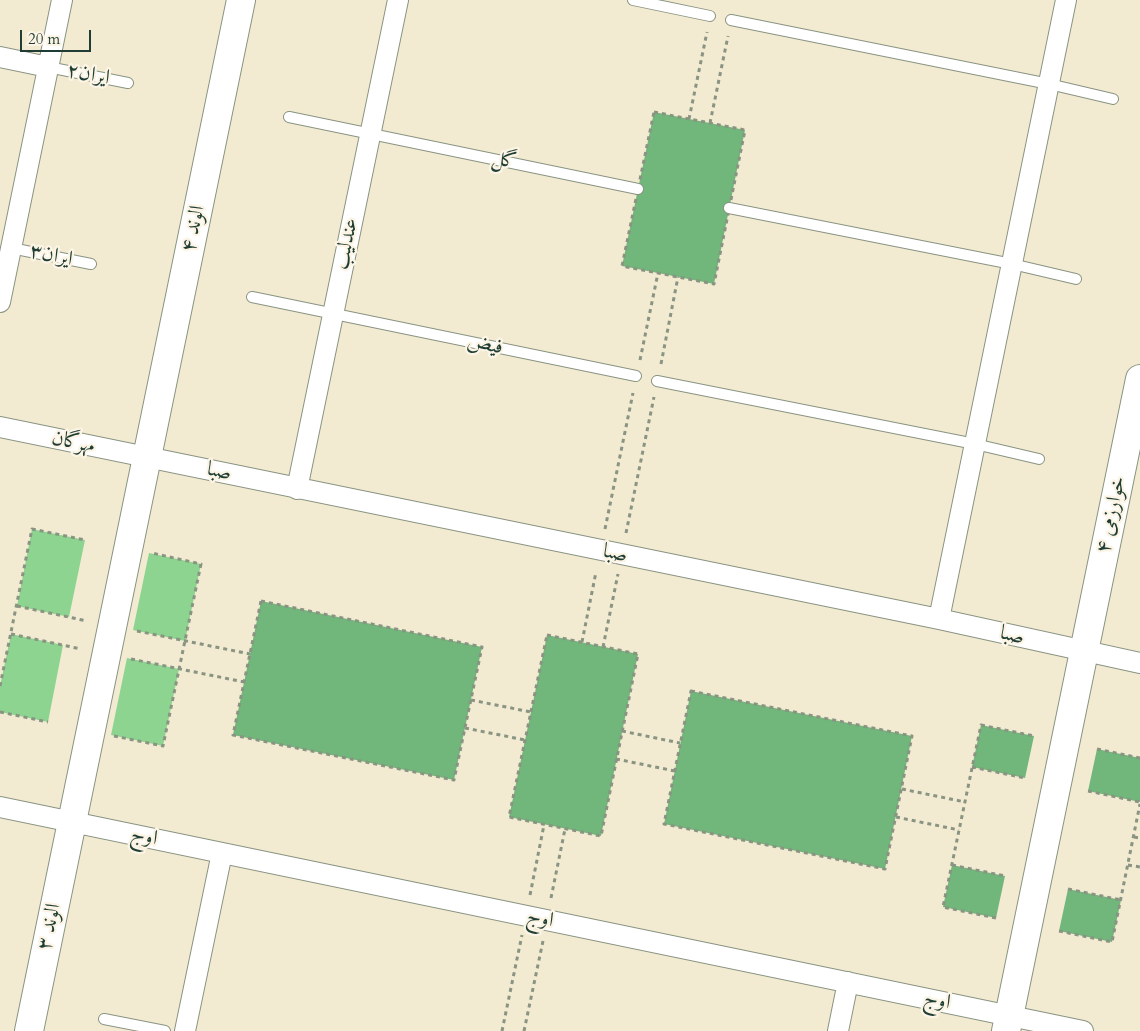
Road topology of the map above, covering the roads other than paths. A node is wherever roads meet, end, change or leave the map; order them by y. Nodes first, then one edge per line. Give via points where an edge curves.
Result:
1 (62, 0) edge
2 (241, 0) edge
3 (398, 0) edge
4 (633, 0) edge
5 (1066, 0) edge
6 (710, 16) road end
7 (731, 20) road end
8 (0, 58) edge
9 (48, 67) junction
10 (128, 84) dead end
11 (1049, 84) junction
12 (1113, 99) dead end
13 (289, 117) dead end
14 (370, 134) junction
15 (638, 189) dead end
16 (729, 208) dead end
17 (6, 246) edge
18 (91, 264) dead end
19 (1012, 264) junction
20 (1076, 279) dead end
21 (252, 297) dead end
22 (0, 302) edge
23 (333, 314) junction
24 (636, 376) road end
25 (1140, 379) edge
26 (658, 381) road end
27 (0, 427) edge
28 (975, 444) junction
29 (147, 458) junction
30 (1039, 459) dead end
31 (297, 489) junction
32 (939, 619) junction
33 (1084, 651) junction
34 (1140, 663) edge
35 (0, 807) edge
36 (72, 822) junction
37 (222, 853) junction
38 (848, 982) junction
39 (104, 1018) dead end
40 (1007, 1023) edge
41 (29, 1031) edge
42 (164, 1031) edge
43 (185, 1031) edge
44 (838, 1031) edge
45 (1083, 1031) edge

1 - 9 street
2 - 29 street, الوند ۴
3 - 14 street, عندلیب
4 - 6 lane
5 - 11 street
7 - 11 lane
8 - 9 street
9 - 10 lane, ایران۲
9 - 17 street
11 - 12 lane
11 - 19 street
13 - 14 lane, گل
14 - 15 lane, گل
14 - 23 street, عندلیب
16 - 19 lane
17 - 18 lane, ایران۳
17 - 22 street
19 - 20 lane
19 - 28 street
21 - 23 lane, فیض
23 - 24 lane, فیض
23 - 31 street, عندلیب
25 - 33 street, خوارزمی ۴
26 - 28 lane
27 - 29 street, مهرگان
28 - 30 lane
28 - 32 street
29 - 31 street, صبا
29 - 36 street, الوند ۴
31 - 32 street, صبا
32 - 33 street, صبا
33 - 34 street, صبا
33 - 40 street, خوارزمی ۴
35 - 36 street, اوج
36 - 37 street, اوج
36 - 41 street, الوند ۳
37 - 38 street, اوج
37 - 43 street
38 - 40 street, اوج
38 - 44 street
39 - 42 lane
40 - 45 street, اوج

